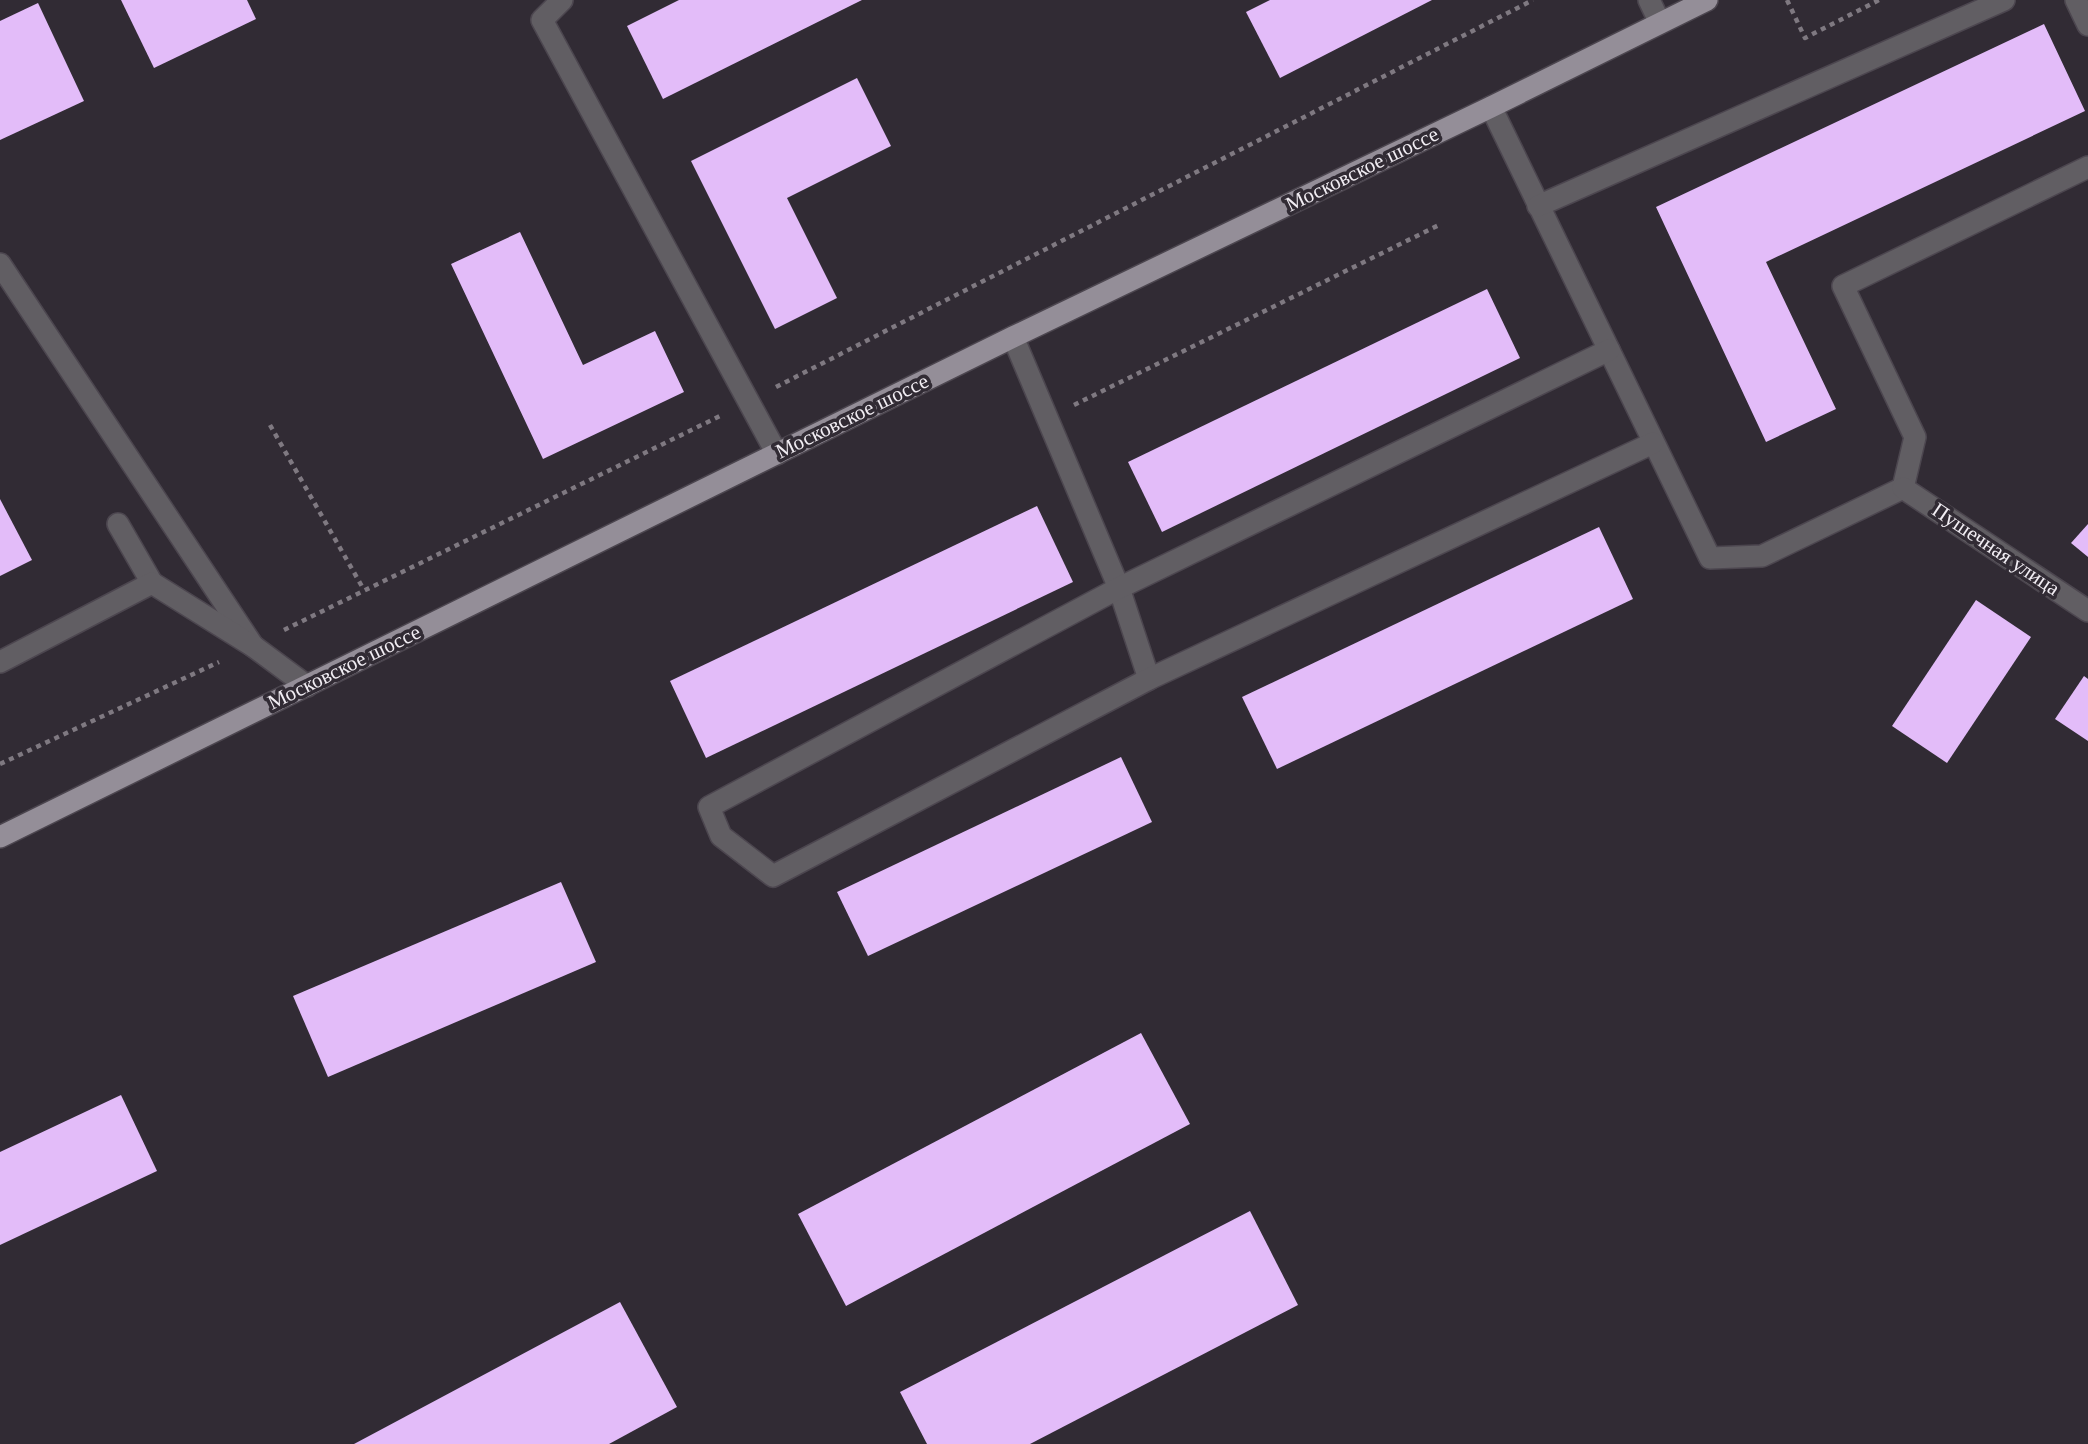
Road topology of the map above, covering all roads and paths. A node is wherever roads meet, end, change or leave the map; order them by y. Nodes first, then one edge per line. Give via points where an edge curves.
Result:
1 (562, 0) edge
2 (1648, 0) edge
3 (1787, 0) edge
4 (1879, 0) edge
5 (2004, 0) edge
6 (2076, 0) edge
7 (1705, 1) edge
8 (538, 10) edge
9 (1660, 23) junction
10 (2088, 25) edge
11 (1491, 107) junction
12 (2088, 167) edge
13 (1538, 206) junction
14 (1439, 225) dead end
15 (0, 264) edge
16 (1013, 337) junction
17 (1609, 350) junction
18 (1048, 418) junction
19 (270, 425) dead end
20 (1653, 443) junction
21 (777, 454) junction
22 (1903, 488) junction
23 (118, 524) dead end
24 (152, 583) junction
25 (1119, 588) junction
26 (364, 590) dead end
27 (2088, 611) edge
28 (253, 646) junction
29 (0, 662) edge
30 (1149, 679) junction
31 (306, 686) junction
32 (0, 837) edge

1 - 8 street
2 - 9 street
3 - 4 path via 1805,38
5 - 13 street
6 - 10 street
7 - 9 main road, Московское шоссе
8 - 21 street
9 - 11 main road, Московское шоссе
11 - 13 street
11 - 16 main road, Московское шоссе
12 - 22 street via 1843,286 1915,437
13 - 17 street
14 - 18 path
15 - 28 street
16 - 18 street
16 - 21 main road, Московское шоссе
17 - 20 street
17 - 25 street
18 - 25 street
19 - 26 path
20 - 22 street via 1710,558 1762,556
20 - 30 street
21 - 31 main road, Московское шоссе
22 - 27 street, Пушечная улица
23 - 24 street
24 - 28 street
24 - 29 street
25 - 30 street
25 - 30 street via 709,807 721,836 773,876
28 - 31 street
31 - 32 main road, Московское шоссе

